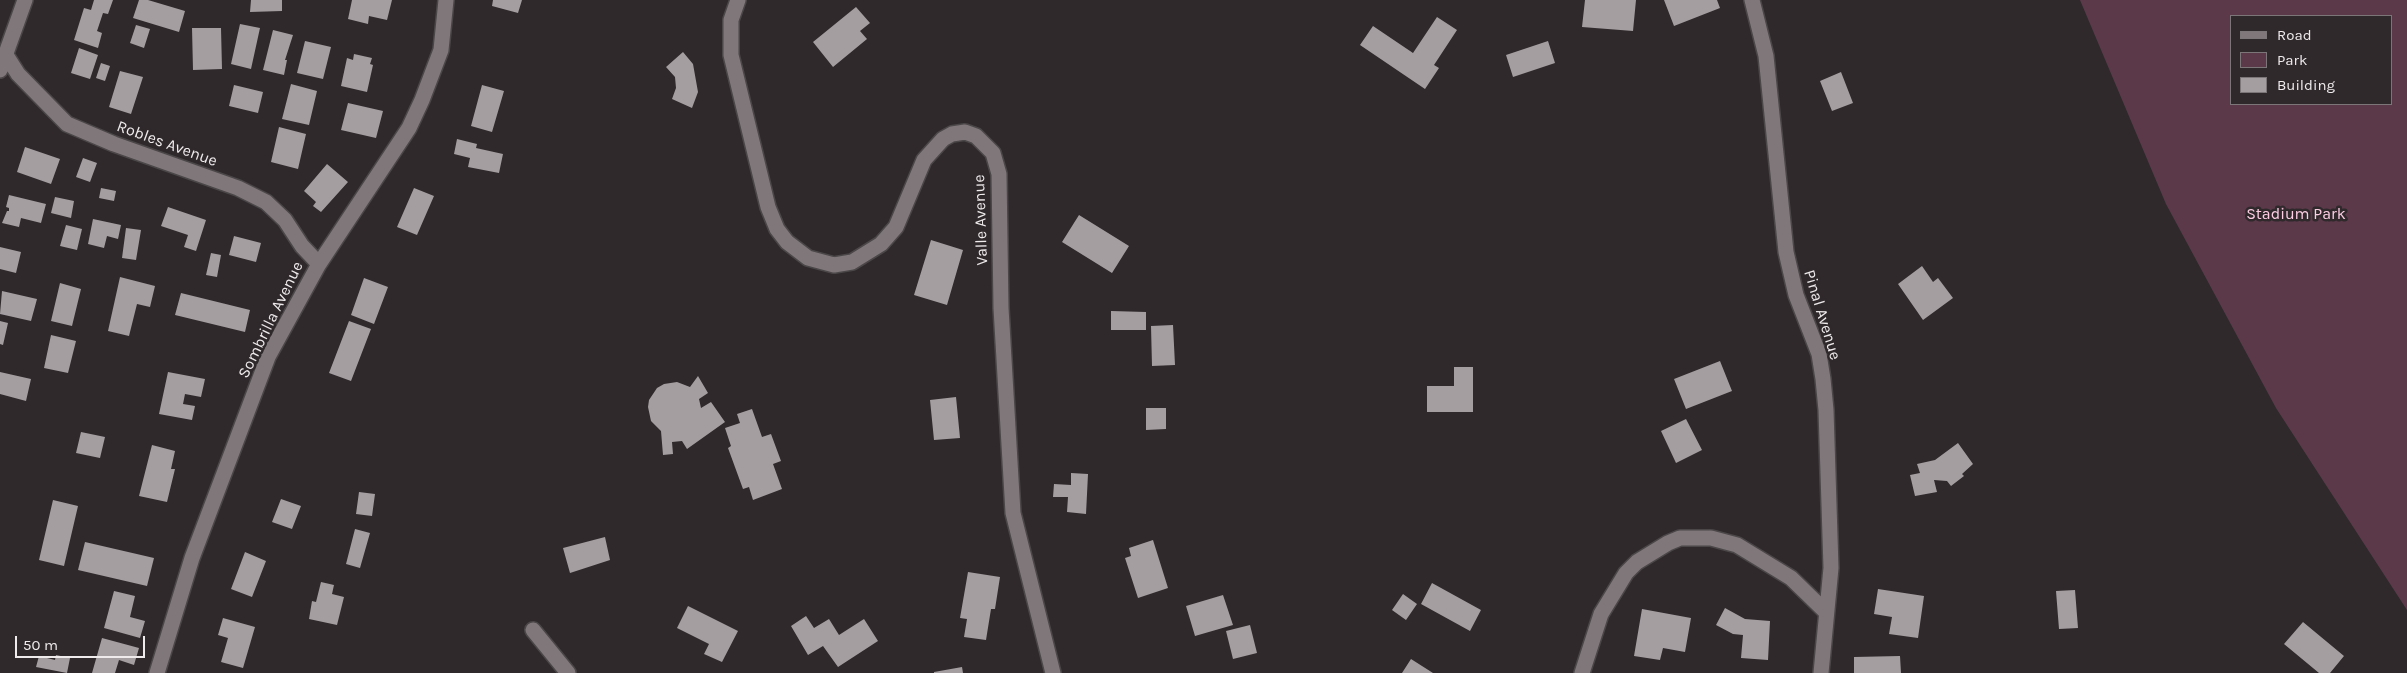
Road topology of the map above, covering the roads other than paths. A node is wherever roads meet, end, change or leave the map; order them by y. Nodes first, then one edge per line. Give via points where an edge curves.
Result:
1 (24, 0) edge
2 (446, 0) edge
3 (738, 0) edge
4 (1752, 0) edge
5 (6, 55) junction
6 (0, 70) edge
7 (318, 264) junction
8 (1826, 612) junction
9 (533, 630) dead end
10 (157, 673) edge
11 (568, 673) edge
12 (1053, 673) edge
13 (1582, 673) edge
14 (1822, 673) edge

1 - 5 street
2 - 7 street, Sombrilla Avenue via 441,50 419,107 398,147
3 - 12 street, Valle Avenue via 731,20 731,55 768,207 787,242 808,258 834,266 852,262 881,244 896,227 924,160 934,147 952,134 965,132 976,136 993,152 999,174 1001,308 1013,513
4 - 8 street, Pinal Avenue via 1766,56 1786,252 1796,295 1819,354 1823,379 1830,558
5 - 6 street
5 - 7 street, Robles Avenue via 18,74 67,124 238,188 266,202 285,220
7 - 10 street, Sombrilla Avenue via 268,357 192,558
8 - 13 street via 1791,578 1737,545 1711,538 1680,538 1637,562 1626,573 1601,614
8 - 14 street, Pinal Avenue
9 - 11 street

